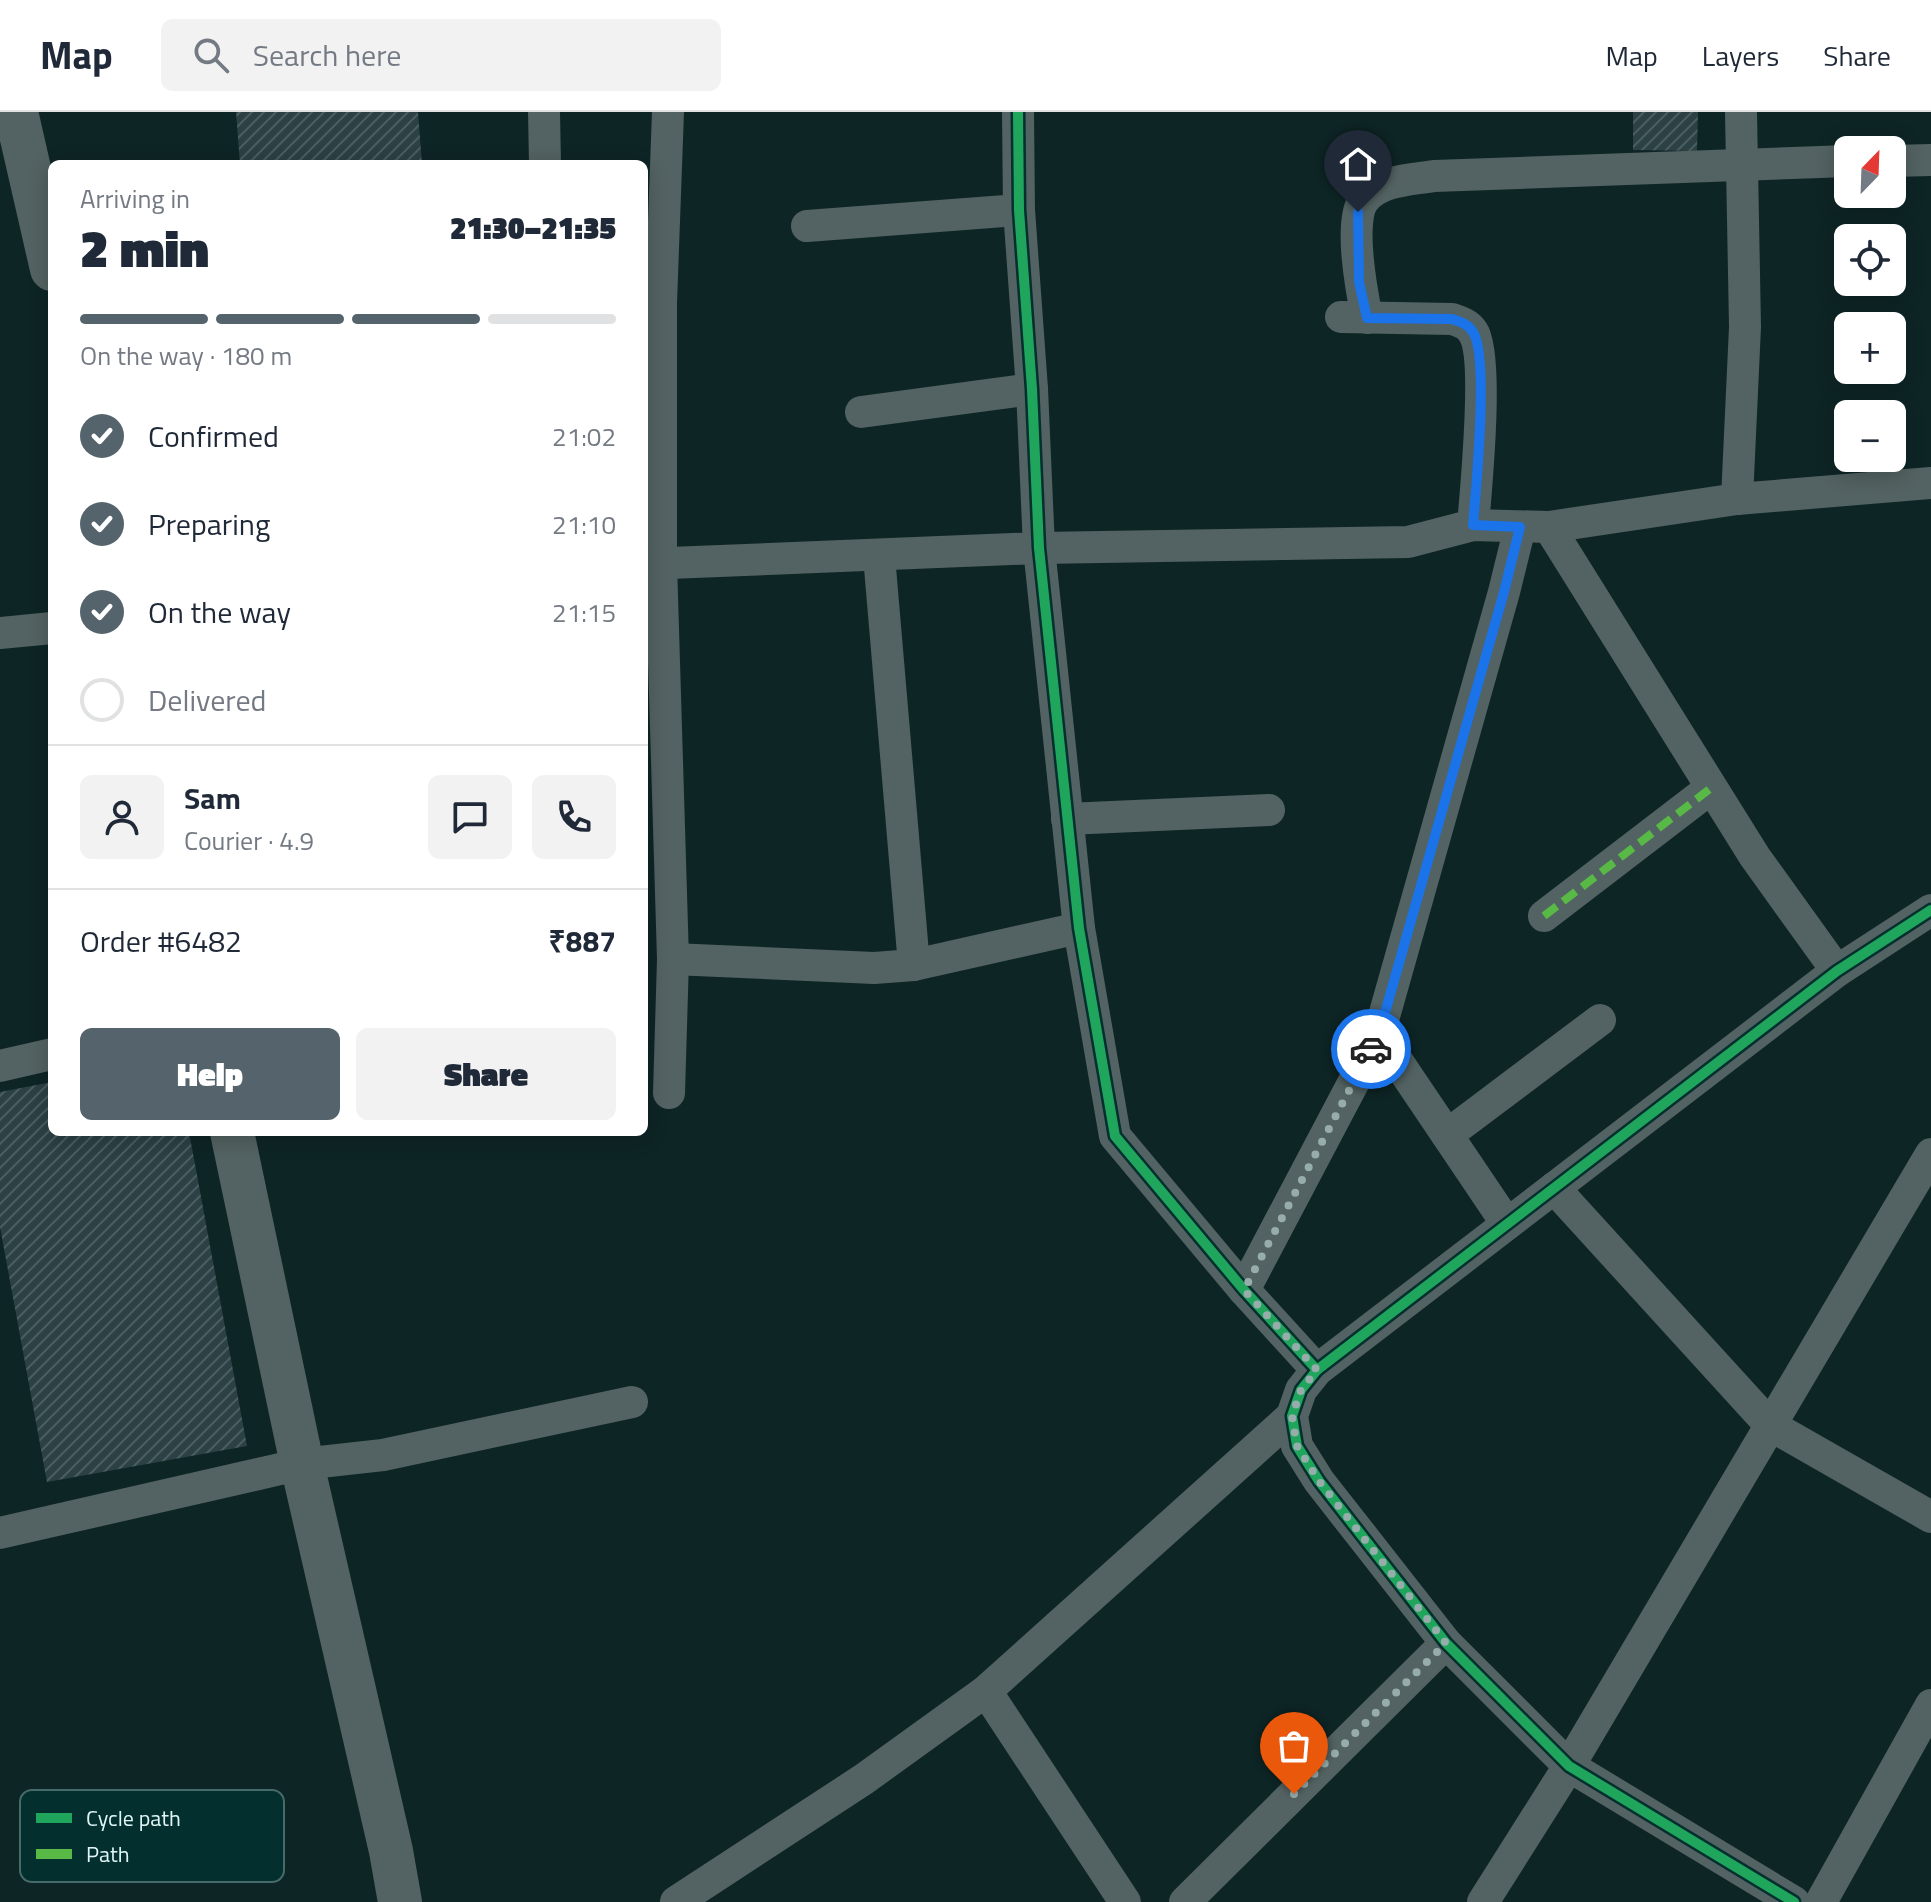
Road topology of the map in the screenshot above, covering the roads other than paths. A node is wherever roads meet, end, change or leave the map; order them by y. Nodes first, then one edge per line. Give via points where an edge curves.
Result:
1 (16, 112) edge
2 (544, 112) edge
3 (668, 112) edge
4 (1018, 112) edge
5 (1741, 112) edge
6 (545, 160) edge
7 (1931, 160) edge
8 (1834, 161) edge
9 (1906, 161) edge
10 (1743, 163) junction
11 (1019, 210) junction
12 (807, 226) dead end
13 (48, 252) edge
14 (1032, 389) junction
15 (861, 412) dead end
16 (1931, 483) edge
17 (1737, 499) junction
18 (1473, 525) junction
19 (1534, 527) junction
20 (1039, 548) junction
21 (879, 556) junction
22 (653, 563) edge
23 (48, 628) edge
24 (0, 633) edge
25 (1711, 788) junction
26 (1269, 810) dead end
27 (1067, 819) junction
28 (1931, 910) edge
29 (1544, 916) dead end
30 (1079, 928) junction
31 (673, 959) junction
32 (914, 965) junction
33 (1837, 971) junction
34 (1600, 1020) dead end
35 (1379, 1034) junction
36 (48, 1055) edge
37 (0, 1066) edge
38 (669, 1093) dead end
39 (1447, 1135) junction
40 (233, 1136) edge
41 (1931, 1154) edge
42 (1554, 1188) junction
43 (1507, 1224) junction
44 (1244, 1290) junction
45 (1317, 1370) junction
46 (632, 1402) dead end
47 (1292, 1416) junction
48 (1770, 1425) junction
49 (302, 1464) junction
50 (1931, 1517) edge
51 (0, 1533) edge
52 (1446, 1643) junction
53 (986, 1691) junction
54 (1931, 1705) edge
55 (1569, 1766) junction
56 (400, 1902) edge
57 (676, 1902) edge
58 (1125, 1902) edge
59 (1185, 1902) edge
60 (1483, 1902) edge
61 (1794, 1902) edge
62 (1821, 1902) edge

1 - 13 main road
2 - 6 street
3 - 22 street
4 - 11 street
5 - 10 street
7 - 9 street
8 - 10 street
10 - 17 street via 1745,327
10 - 18 street via 1434,176 1391,183 1364,201 1358,212 1354,317 1452,319 1475,333 1481,405
11 - 12 street
11 - 14 street
14 - 15 street
14 - 20 street
16 - 17 street
17 - 19 street
18 - 19 street
18 - 20 street via 1408,542
19 - 25 street
19 - 35 street via 1504,592
20 - 21 street
20 - 27 street
21 - 22 street
21 - 32 street
22 - 31 street
23 - 24 street
25 - 29 street
25 - 33 street
26 - 27 street
27 - 30 street
28 - 33 street
30 - 32 street
30 - 44 street via 1115,1136
31 - 32 street
31 - 38 street
33 - 42 street
34 - 39 street
35 - 39 street
35 - 44 street
36 - 37 street
39 - 43 street
40 - 49 main road
41 - 48 street
42 - 43 street
42 - 48 street
43 - 45 street
44 - 45 street
45 - 47 street via 1301,1390
46 - 49 street via 383,1455
47 - 52 street via 1297,1446 1319,1481
47 - 53 street
48 - 50 street
48 - 55 street
49 - 51 street
49 - 56 main road
52 - 55 street
52 - 59 street
53 - 57 street via 864,1779
53 - 58 street
54 - 62 street
55 - 60 street
55 - 61 street

